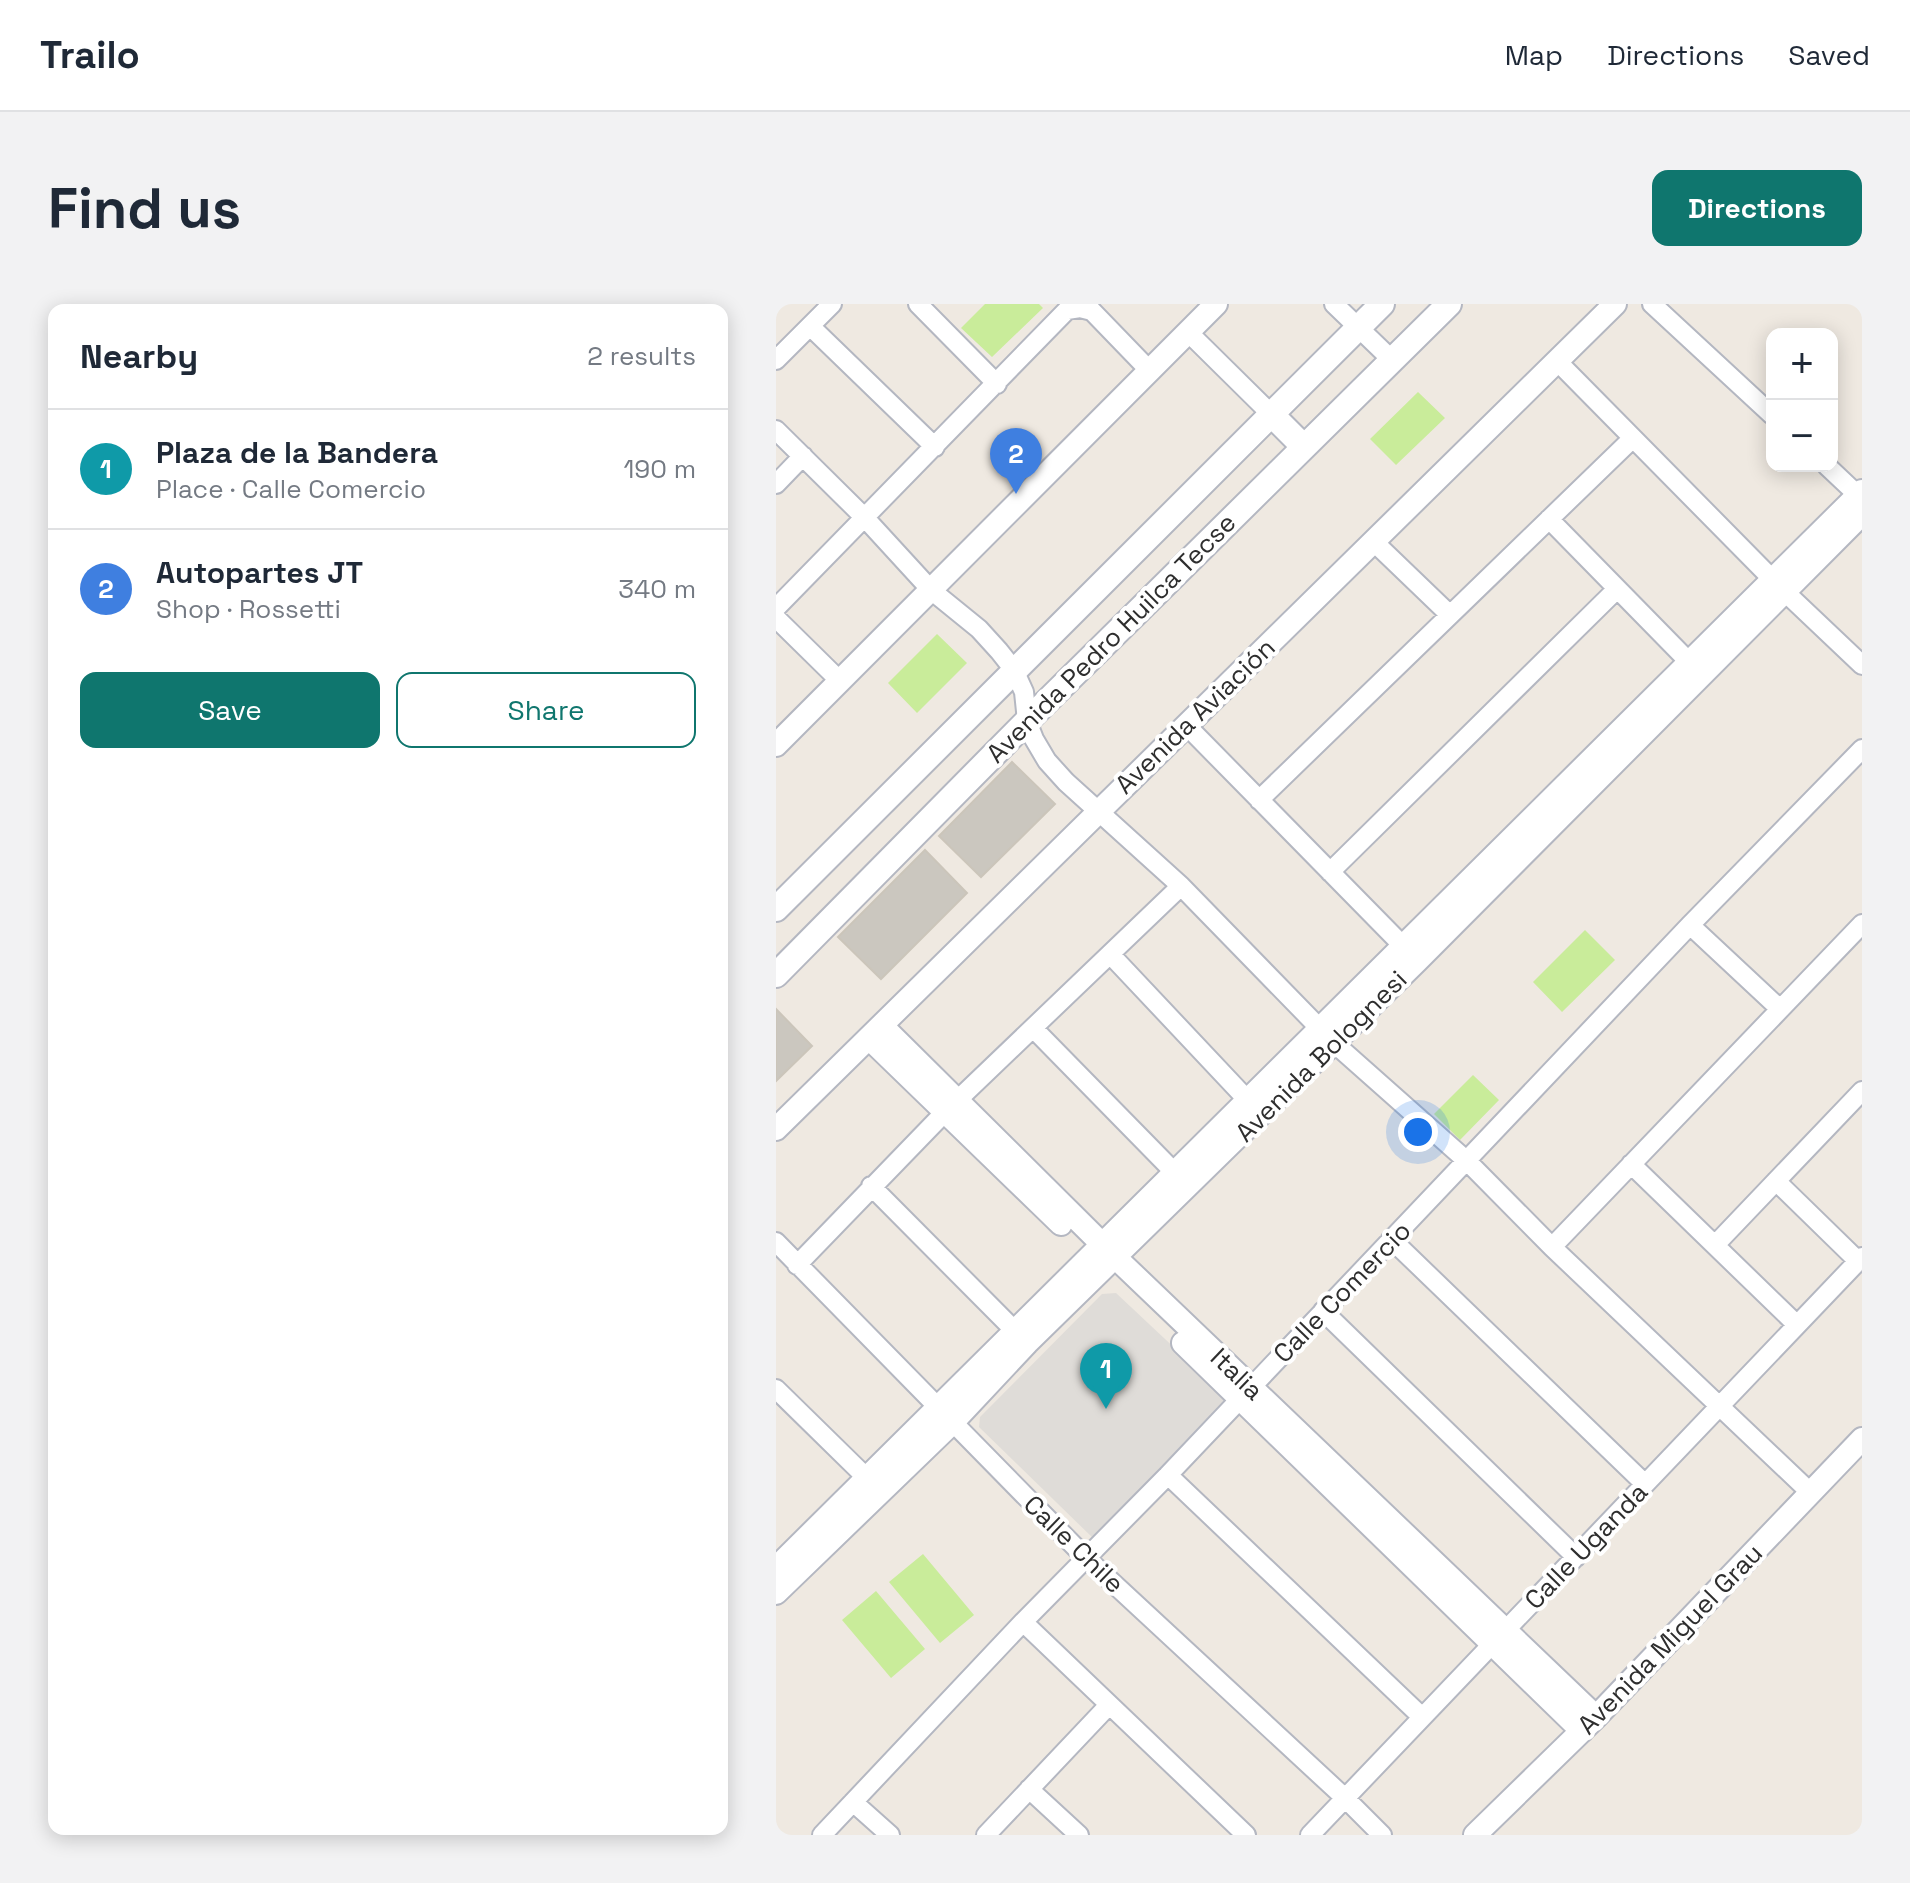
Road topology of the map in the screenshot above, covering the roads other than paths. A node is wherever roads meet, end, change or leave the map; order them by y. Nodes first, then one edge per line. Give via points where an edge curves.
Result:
1 (832, 304) edge
2 (918, 304) edge
3 (1216, 304) edge
4 (1334, 304) edge
5 (1382, 304) edge
6 (1449, 304) edge
7 (1615, 304) edge
8 (1652, 304) edge
9 (810, 326) junction
10 (1358, 327) junction
11 (1188, 332) junction
12 (776, 360) edge
13 (1392, 360) junction
14 (1557, 361) junction
15 (1149, 370) junction
16 (997, 384) junction
17 (1766, 409) edge
18 (1271, 414) junction
19 (776, 430) edge
20 (1633, 438) junction
21 (935, 447) junction
22 (1304, 447) junction
23 (803, 456) junction
24 (1833, 472) edge
25 (776, 484) edge
26 (1861, 500) edge
27 (865, 518) junction
28 (1549, 519) junction
29 (1373, 541) junction
30 (1778, 585) junction
31 (1617, 589) junction
32 (931, 590) junction
33 (776, 608) edge
34 (1450, 615) junction
35 (776, 618) edge
36 (1862, 665) edge
37 (1695, 668) junction
38 (1014, 670) junction
39 (840, 681) junction
40 (1027, 721) junction
41 (1186, 725) junction
42 (776, 745) edge
43 (1862, 749) edge
44 (1259, 800) junction
45 (1099, 809) junction
46 (1330, 872) junction
47 (1181, 886) junction
48 (776, 909) edge
49 (1690, 925) junction
50 (1858, 935) edge
51 (1410, 953) junction
52 (1110, 954) junction
53 (776, 975) edge
54 (1780, 1009) junction
55 (1033, 1028) junction
56 (876, 1032) junction
57 (1326, 1036) junction
58 (1862, 1091) edge
59 (951, 1106) junction
60 (1254, 1107) junction
61 (776, 1129) edge
62 (1467, 1161) junction
63 (1631, 1164) junction
64 (1181, 1179) junction
65 (1776, 1181) junction
66 (871, 1186) junction
67 (1391, 1239) junction
68 (776, 1242) edge
69 (1715, 1245) junction
70 (1552, 1247) junction
71 (1103, 1255) junction
72 (1860, 1259) edge
73 (797, 1265) junction
74 (1323, 1311) junction
75 (1797, 1325) junction
76 (1021, 1337) junction
77 (776, 1389) edge
78 (1246, 1393) junction
79 (1720, 1406) junction
80 (945, 1415) junction
81 (1862, 1439) edge
82 (1168, 1475) junction
83 (1645, 1484) junction
84 (873, 1485) junction
85 (1811, 1493) junction
86 (1576, 1557) junction
87 (1086, 1558) junction
88 (783, 1563) edge
89 (776, 1593) edge
90 (1023, 1622) junction
91 (1499, 1637) junction
92 (1109, 1705) junction
93 (1422, 1717) junction
94 (1589, 1724) junction
95 (1029, 1789) junction
96 (1345, 1798) junction
97 (853, 1802) junction
98 (822, 1835) edge
99 (890, 1835) edge
100 (986, 1835) edge
101 (1079, 1835) edge
102 (1246, 1835) edge
103 (1310, 1835) edge
104 (1382, 1835) edge
105 (1475, 1835) edge

1 - 9 street
2 - 16 street
3 - 11 street
4 - 10 street
5 - 10 main road, Avenida Pedro Huilca Tecse
6 - 13 main road, Avenida Pedro Huilca Tecse
7 - 14 street, Avenida Aviación
8 - 17 street
9 - 12 street
9 - 21 street
10 - 13 street
10 - 18 main road, Avenida Pedro Huilca Tecse
11 - 15 street
11 - 18 street
13 - 22 main road, Avenida Pedro Huilca Tecse
14 - 20 street
14 - 29 street, Avenida Aviación
15 - 16 street via 1092,311 1080,308 1067,310
15 - 32 street
16 - 21 street
18 - 22 main road
18 - 38 main road, Avenida Pedro Huilca Tecse
19 - 23 street
20 - 28 street
20 - 30 street
21 - 27 street
22 - 40 main road, Avenida Pedro Huilca Tecse
23 - 25 street
23 - 27 street
24 - 26 street
26 - 30 street, Avenida Bolognesi
27 - 32 street
27 - 33 street
28 - 31 street
28 - 34 street
29 - 34 street
29 - 41 street, Avenida Aviación
30 - 36 street
30 - 37 street, Avenida Bolognesi
31 - 37 street
31 - 46 street
32 - 38 street via 979,629
32 - 39 street
34 - 44 street
35 - 39 street
37 - 51 street, Avenida Bolognesi
38 - 40 street via 1024,692
38 - 48 main road, Avenida Pedro Huilca Tecse
39 - 42 street
40 - 45 street via 1047,761
40 - 53 main road, Avenida Pedro Huilca Tecse
41 - 44 street
41 - 45 street, Avenida Aviación
43 - 49 street, Calle Comercio
44 - 46 street
45 - 47 street
45 - 56 street, Avenida Aviación
46 - 51 street
47 - 52 street
47 - 57 street
49 - 54 street
49 - 62 street, Calle Comercio
50 - 54 street
51 - 57 street, Avenida Bolognesi
52 - 55 street
52 - 60 street
54 - 63 street
55 - 59 street
55 - 64 street
56 - 59 street, Italia
56 - 61 street, Avenida Aviación
57 - 60 street, Avenida Bolognesi
57 - 62 street
58 - 65 street
59 - 66 street
59 - 71 street, Italia
60 - 64 street, Avenida Bolognesi
62 - 67 street, Calle Comercio
62 - 70 street
63 - 69 street
63 - 70 street
64 - 71 street, Avenida Bolognesi
65 - 69 street
65 - 72 street
66 - 73 street
66 - 76 street
67 - 74 street, Calle Comercio
67 - 83 street
68 - 73 street, Calle Chile
69 - 75 street
70 - 79 street
71 - 76 street, Avenida Bolognesi
71 - 78 street, Italia
72 - 75 street, Calle Uganda
73 - 80 street, Calle Chile
74 - 78 street, Calle Comercio
74 - 86 street
75 - 79 street, Calle Uganda
76 - 80 street, Avenida Bolognesi
77 - 84 street
78 - 82 street, Calle Comercio
78 - 91 street, Italia
79 - 83 street, Calle Uganda
79 - 85 street
80 - 84 street, Avenida Bolognesi
80 - 87 street, Calle Chile
81 - 85 street, Avenida Miguel Grau
82 - 87 street, Calle Comercio
82 - 93 street
83 - 86 street, Calle Uganda
84 - 88 street, Avenida Bolognesi
85 - 94 street, Avenida Miguel Grau
86 - 91 street, Calle Uganda
87 - 90 street, Calle Comercio
87 - 96 street, Calle Chile
88 - 89 street, Avenida Bolognesi
90 - 92 street
90 - 97 street, Calle Comercio
91 - 93 street, Calle Uganda
91 - 94 street, Italia
92 - 95 street
92 - 102 street
93 - 96 street, Calle Uganda
94 - 105 street, Avenida Miguel Grau
95 - 100 street
95 - 101 street
96 - 103 street, Calle Uganda
96 - 104 street, Calle Chile
97 - 98 street, Calle Comercio
97 - 99 street

